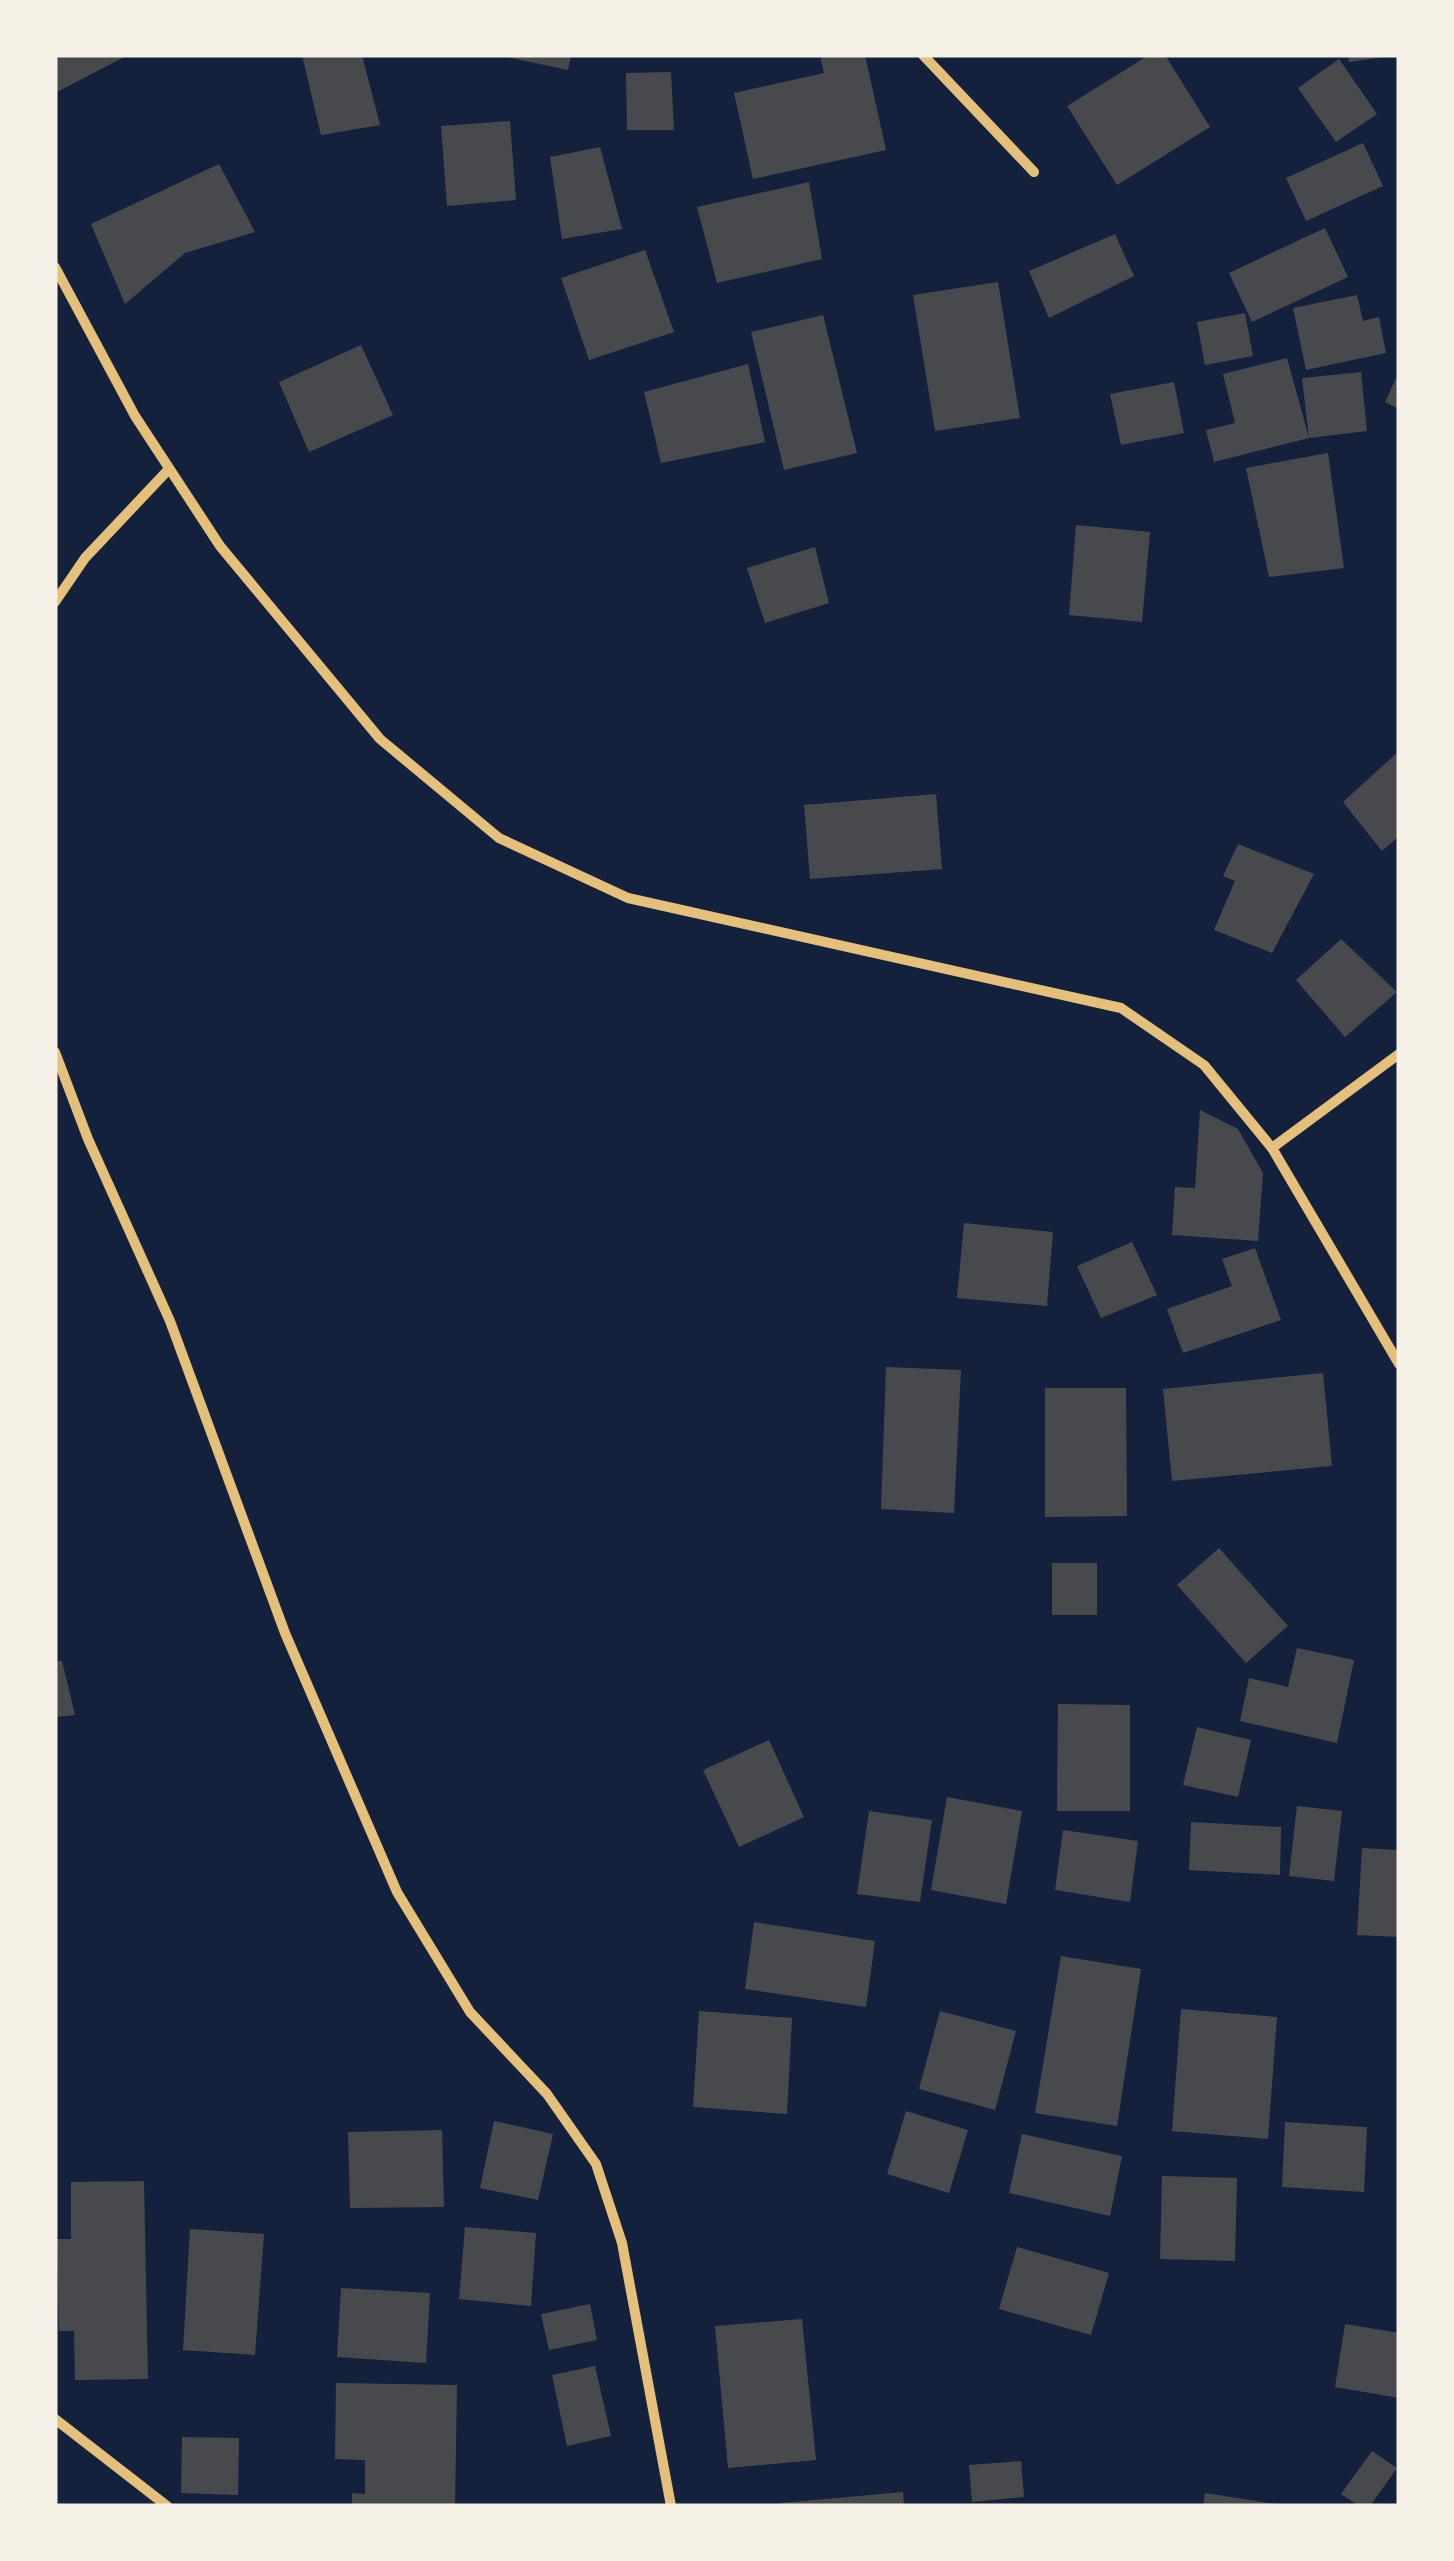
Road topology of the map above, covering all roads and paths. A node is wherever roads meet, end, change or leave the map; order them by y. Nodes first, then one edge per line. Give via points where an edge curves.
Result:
1 (924, 55) edge
2 (1034, 172) dead end
3 (55, 267) edge
4 (169, 469) junction
5 (55, 602) edge
6 (55, 1052) edge
7 (1399, 1054) edge
8 (1272, 1148) junction
9 (1399, 1364) edge
10 (55, 2418) edge
11 (167, 2506) edge
12 (671, 2506) edge

1 - 2 street
3 - 4 street
4 - 5 street via 85,558
4 - 8 street via 220,546 380,739 500,838 628,898 1120,1008 1204,1065
6 - 12 street via 170,1321 286,1632 396,1892 470,2012 547,2094 596,2164 622,2244
7 - 8 street
8 - 9 street
10 - 11 street

